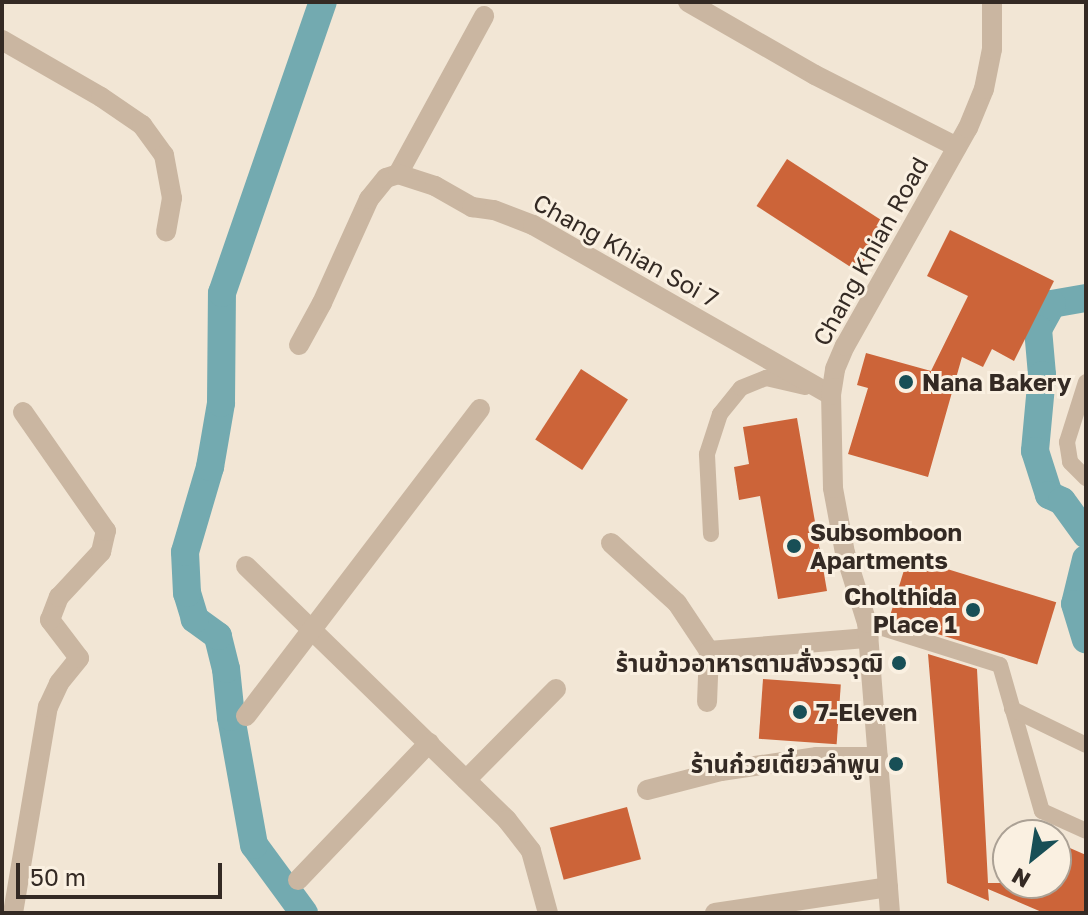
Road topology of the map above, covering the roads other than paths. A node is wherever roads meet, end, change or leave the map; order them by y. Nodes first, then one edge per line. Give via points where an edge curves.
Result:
1 (688, 2) edge
2 (992, 2) edge
3 (484, 16) dead end
4 (2, 40) edge
5 (957, 147) junction
6 (398, 174) junction
7 (166, 231) dead end
8 (299, 345) dead end
9 (1086, 382) edge
10 (831, 395) junction
11 (480, 409) dead end
12 (23, 412) dead end
13 (1086, 478) edge
14 (711, 534) dead end
15 (611, 543) dead end
16 (246, 566) dead end
17 (312, 630) junction
18 (868, 631) junction
19 (709, 651) junction
20 (556, 689) dead end
21 (707, 702) dead end
22 (1012, 709) junction
23 (246, 716) dead end
24 (429, 743) junction
25 (1086, 745) edge
26 (878, 757) junction
27 (466, 780) junction
28 (647, 790) dead end
29 (1086, 831) edge
30 (298, 880) dead end
31 (888, 887) junction
32 (13, 913) edge
33 (548, 913) edge
34 (715, 913) edge
35 (890, 913) edge

1 - 5 street via 807,71
2 - 5 street, Chang Khian Road via 992,49 984,89
3 - 6 street
4 - 7 street via 142,125 164,155 172,198
5 - 10 street, Chang Khian Road via 845,346
6 - 8 street via 386,178 369,199
6 - 10 street, Chang Khian Soi 7 via 435,186 472,207 533,225
9 - 13 lane via 1067,442 1070,462
10 - 14 lane via 766,378 741,388 720,414 707,454
10 - 18 street, Chang Khian Road via 833,488
11 - 17 street
12 - 32 street via 106,531 101,552 59,597 50,620 79,658 48,707
15 - 19 street via 677,603
16 - 17 street
17 - 23 street
17 - 24 street
18 - 19 street
18 - 22 lane via 1000,665
18 - 26 street, Chang Khian Road
19 - 21 street
20 - 27 street
22 - 25 lane
22 - 29 lane via 1042,811
24 - 27 street
24 - 30 street
26 - 28 street via 817,757 721,771
26 - 31 street, Chang Khian Road
27 - 33 street via 531,851
31 - 34 street
31 - 35 street, Chang Khian Road

